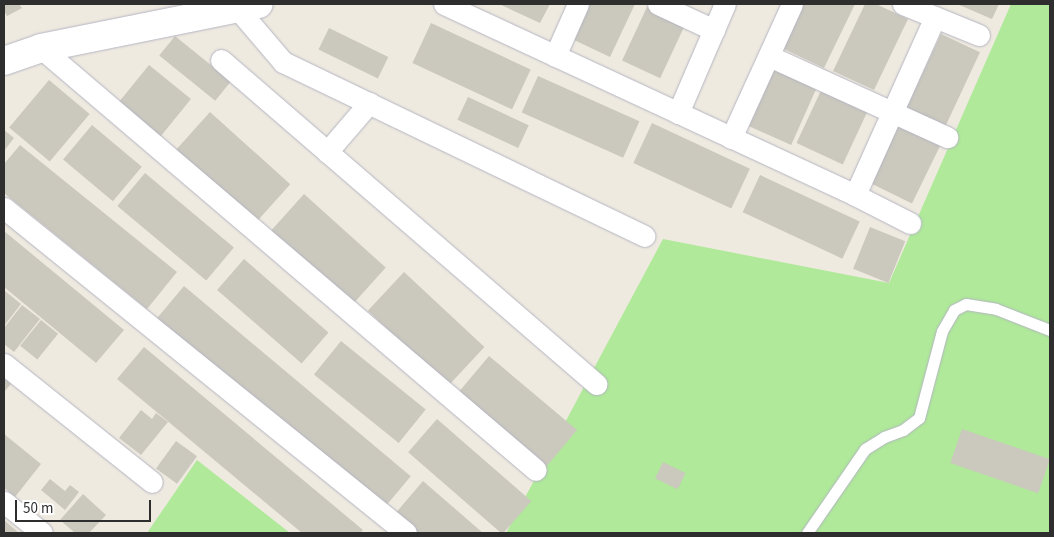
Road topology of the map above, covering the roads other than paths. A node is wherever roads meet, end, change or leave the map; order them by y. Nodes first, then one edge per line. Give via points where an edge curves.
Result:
1 (444, 4) edge
2 (578, 4) edge
3 (658, 4) edge
4 (725, 4) edge
5 (792, 4) edge
6 (903, 4) edge
7 (248, 6) edge
8 (935, 17) junction
9 (714, 30) junction
10 (979, 35) dead end
11 (41, 48) junction
12 (555, 56) junction
13 (769, 56) junction
14 (221, 60) dead end
15 (4, 61) edge
16 (369, 103) junction
17 (892, 112) junction
18 (678, 113) junction
19 (947, 137) dead end
20 (731, 138) junction
21 (327, 152) junction
22 (855, 195) junction
23 (4, 208) edge
24 (910, 223) dead end
25 (644, 236) dead end
26 (1050, 330) edge
27 (4, 364) edge
28 (597, 384) dead end
29 (536, 470) dead end
30 (152, 482) dead end
31 (4, 502) edge
32 (42, 533) edge
33 (406, 533) edge
34 (807, 533) edge

1 - 12 street
2 - 12 street
3 - 9 street
4 - 9 street
5 - 13 street
6 - 8 street
7 - 11 street
7 - 16 street via 283,62
8 - 10 street
8 - 17 street
9 - 18 street
11 - 15 street
11 - 29 street
12 - 18 street
13 - 17 street
13 - 20 street
14 - 21 street
16 - 21 street
16 - 25 street
17 - 19 street
17 - 22 street
18 - 20 street
20 - 22 street
21 - 28 street
22 - 24 street
23 - 33 street
26 - 34 lane via 996,309 966,304 954,310 942,331 920,418 865,449
27 - 30 street
31 - 32 street

